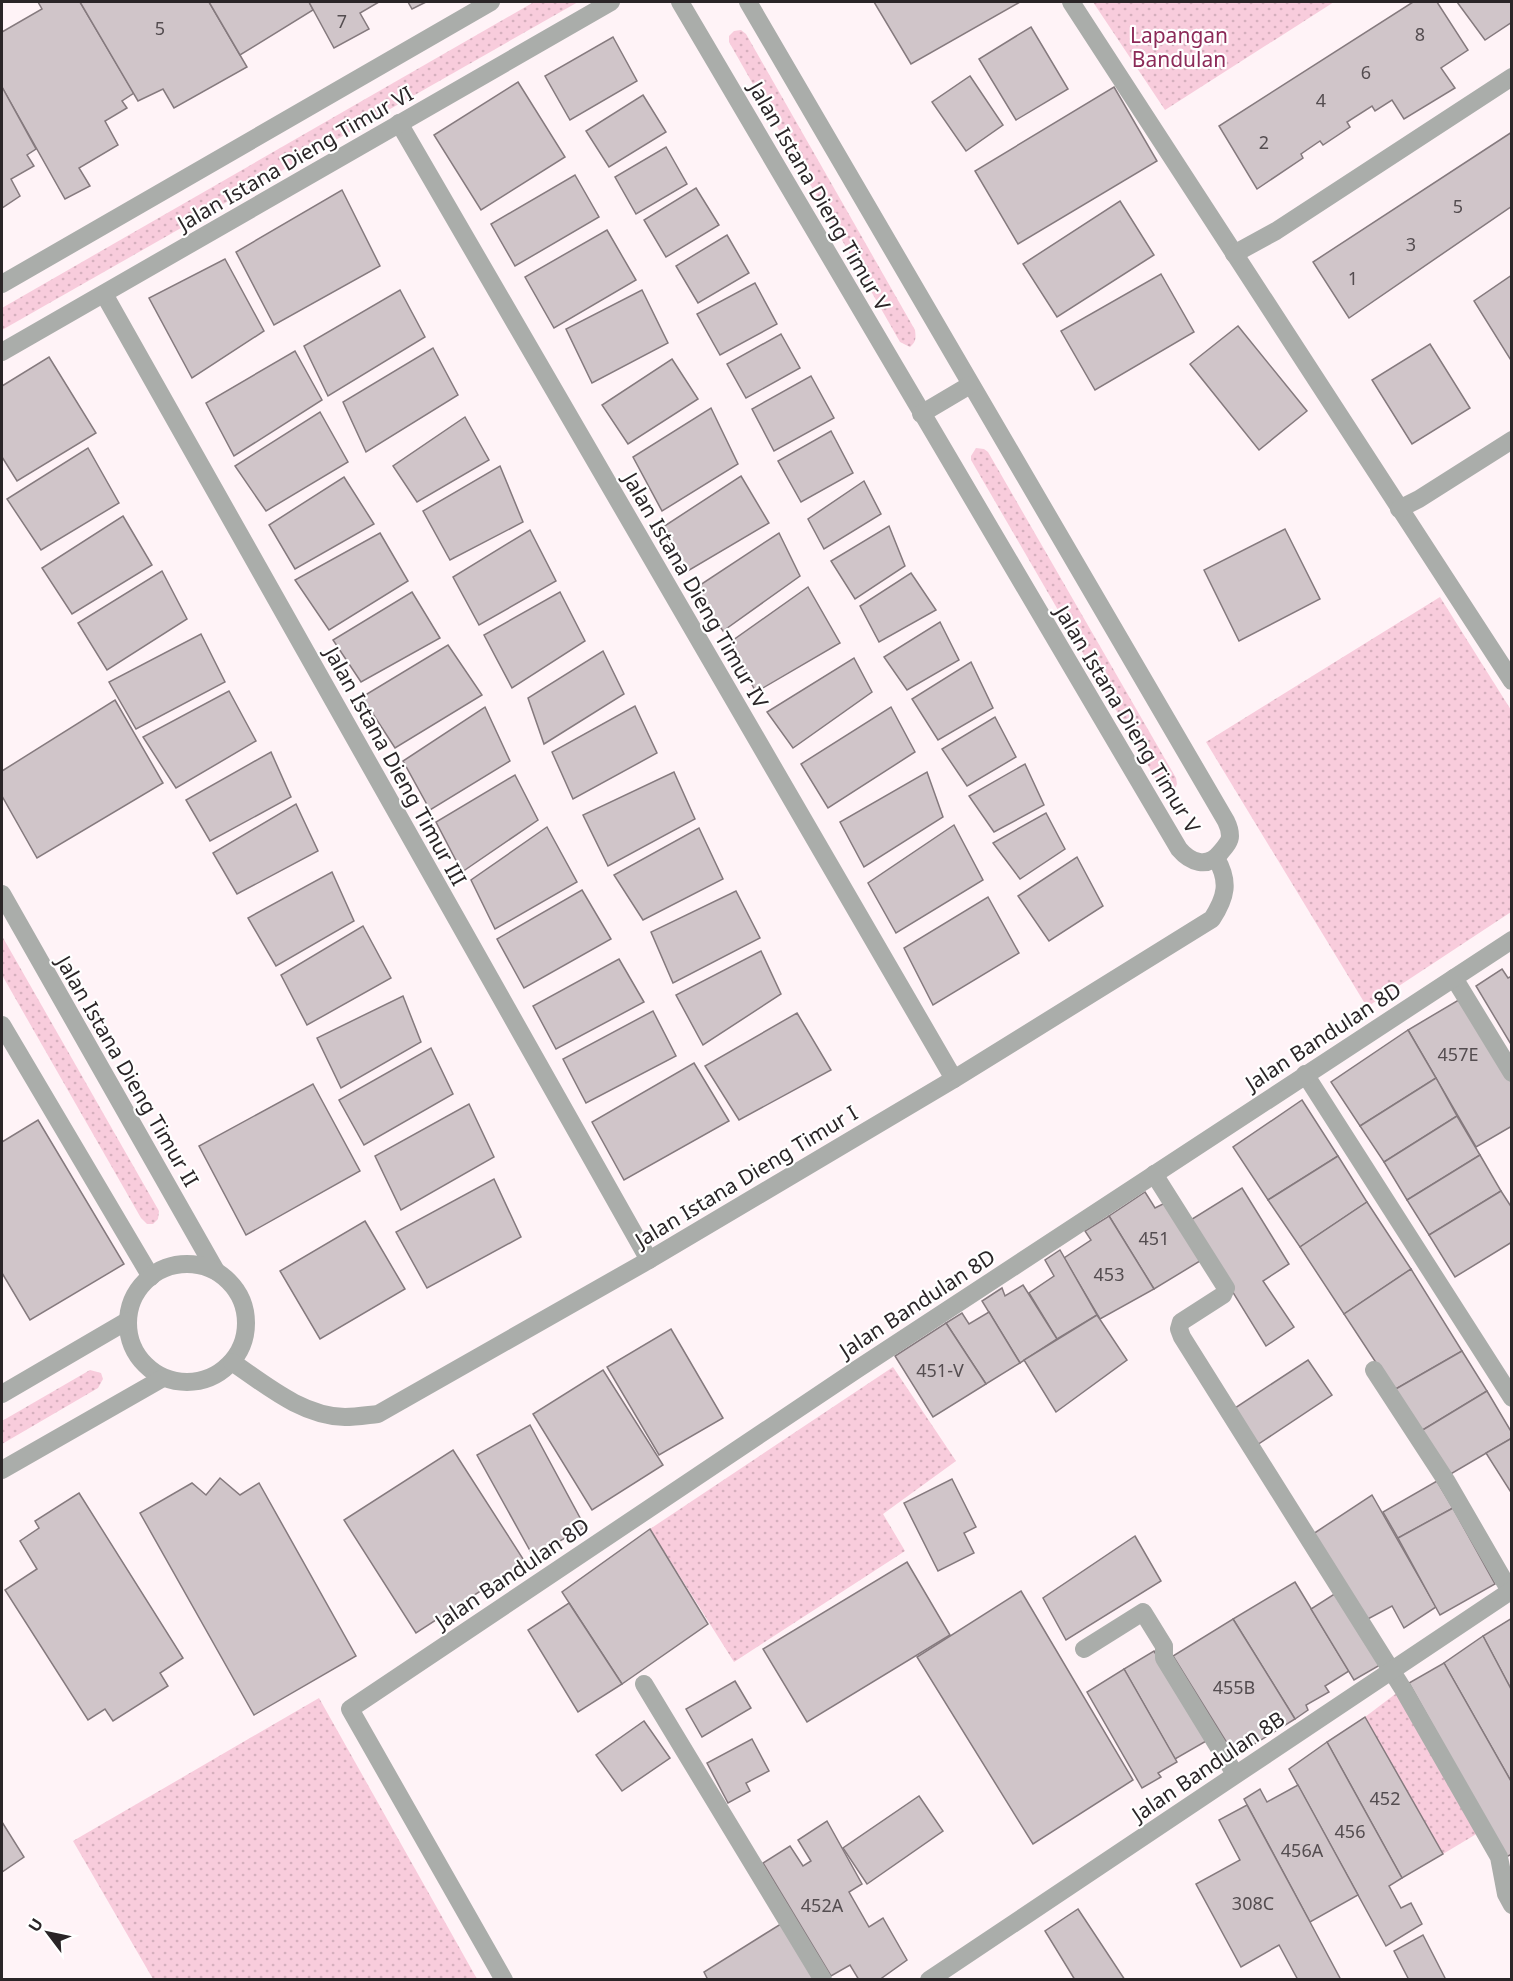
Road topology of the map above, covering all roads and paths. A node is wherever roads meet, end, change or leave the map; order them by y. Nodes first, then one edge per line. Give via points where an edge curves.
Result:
1 (491, 2) edge
2 (611, 2) edge
3 (680, 2) edge
4 (748, 2) edge
5 (1071, 2) edge
6 (1512, 77) edge
7 (399, 123) junction
8 (1234, 254) junction
9 (2, 284) edge
10 (104, 294) junction
11 (2, 352) edge
12 (970, 385) junction
13 (921, 414) junction
14 (1512, 440) edge
15 (1399, 509) junction
16 (1512, 681) edge
17 (1216, 858) junction
18 (2, 894) edge
19 (1512, 940) edge
20 (1454, 978) junction
21 (2, 1025) edge
22 (1512, 1073) edge
23 (1305, 1074) junction
24 (954, 1079) junction
25 (1154, 1174) junction
26 (649, 1260) junction
27 (216, 1271) junction
28 (151, 1277) junction
29 (127, 1321) junction
30 (232, 1362) junction
31 (1374, 1370) dead end
32 (163, 1378) junction
33 (2, 1394) edge
34 (1512, 1398) edge
35 (2, 1470) edge
36 (1511, 1590) edge
37 (1084, 1649) dead end
38 (1391, 1670) junction
39 (644, 1684) dead end
40 (1236, 1774) junction
41 (1512, 1905) edge
42 (504, 1980) edge
43 (823, 1980) edge
44 (929, 1980) edge

1 - 9 street, Jalan Istana Dieng Timur VI
2 - 7 street, Jalan Istana Dieng Timur VI
3 - 13 street, Jalan Istana Dieng Timur V
4 - 12 street, Jalan Istana Dieng Timur V
5 - 8 street
6 - 8 street via 1276,231
7 - 10 street, Jalan Istana Dieng Timur VI
7 - 24 street, Jalan Istana Dieng Timur IV
8 - 15 street
10 - 11 street, Jalan Istana Dieng Timur VI
10 - 26 street, Jalan Istana Dieng Timur III
12 - 13 street
12 - 17 street, Jalan Istana Dieng Timur V via 1226,821 1230,835
13 - 17 street, Jalan Istana Dieng Timur V via 1179,849 1197,863
14 - 15 street
15 - 16 street
17 - 24 street, Jalan Istana Dieng Timur I via 1225,882 1222,900 1212,919
18 - 27 street, Jalan Istana Dieng Timur II
19 - 20 street, Jalan Bandulan 8D
20 - 22 street
20 - 23 street, Jalan Bandulan 8D
21 - 28 street
23 - 25 street, Jalan Bandulan 8D
23 - 34 street
24 - 26 street, Jalan Istana Dieng Timur I
25 - 38 street via 1226,1288 1181,1322 1182,1337
25 - 42 street, Jalan Bandulan 8D via 350,1709
26 - 30 street, Jalan Istana Dieng Timur I via 378,1414 345,1417 316,1412
27 - 28 street via 197,1264 178,1264
27 - 30 street via 232,1284 243,1302 243,1343
28 - 29 street via 134,1294
29 - 32 street via 136,1355 147,1369
29 - 33 street
30 - 32 street via 200,1382 181,1383
31 - 36 street
32 - 35 street
36 - 38 street, Jalan Bandulan 8B
37 - 40 street via 1143,1612 1164,1646 1164,1658
38 - 40 street, Jalan Bandulan 8B
38 - 41 street via 1499,1857
39 - 43 street
40 - 44 street, Jalan Bandulan 8B

